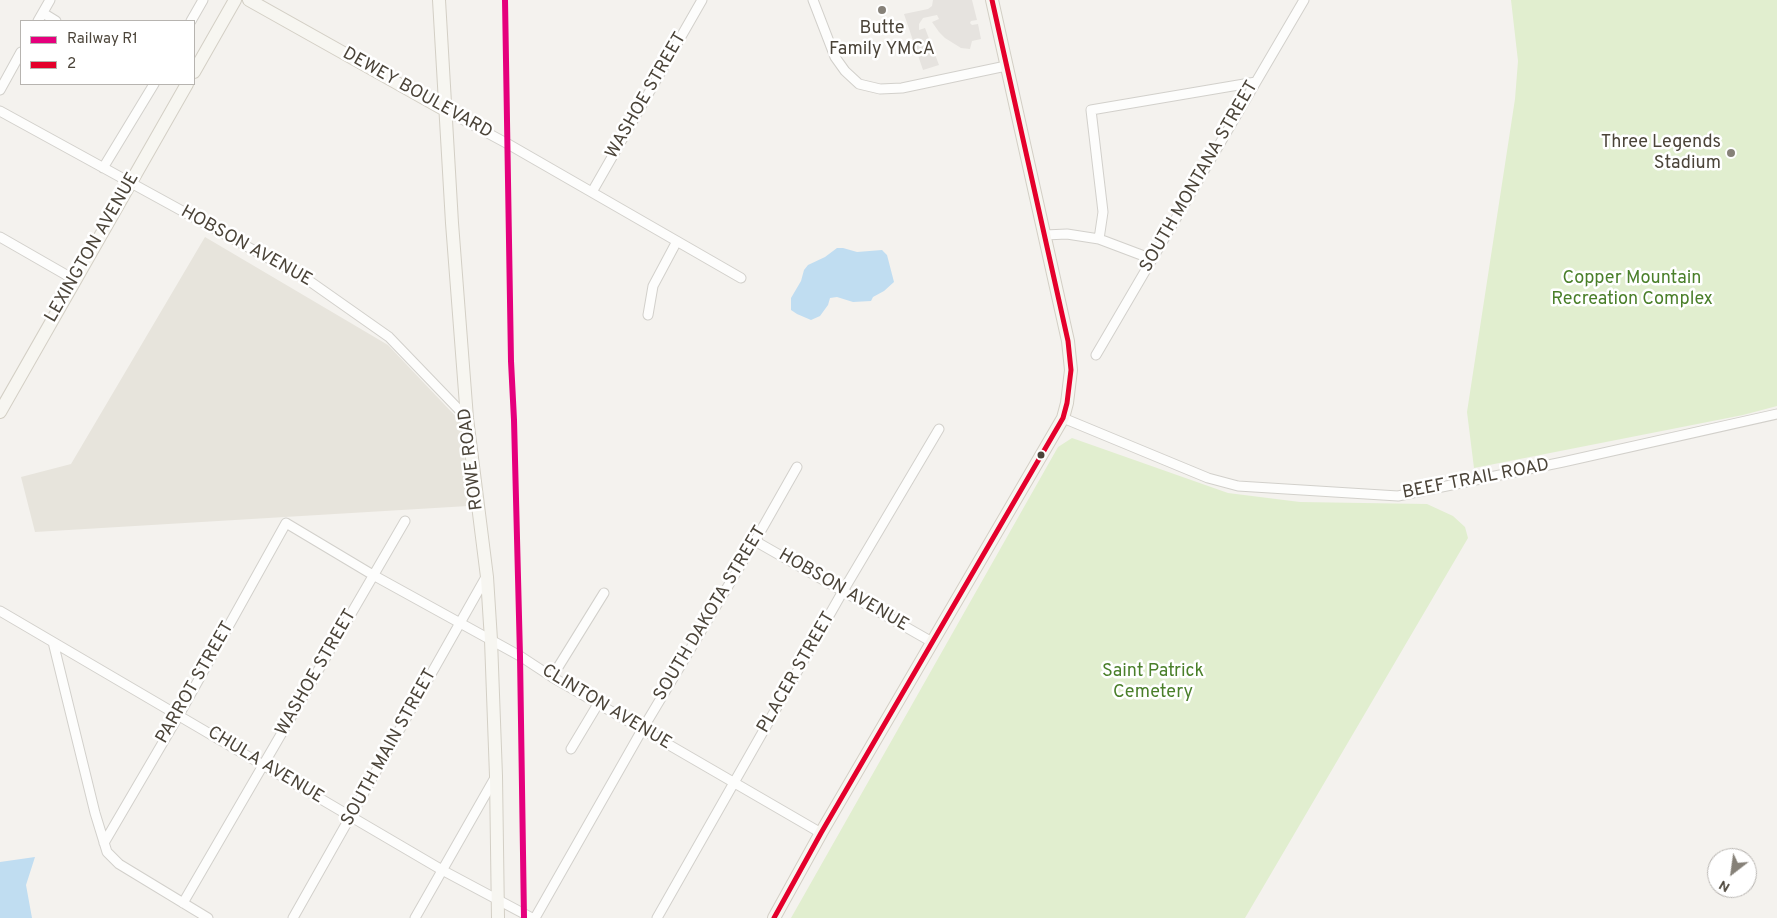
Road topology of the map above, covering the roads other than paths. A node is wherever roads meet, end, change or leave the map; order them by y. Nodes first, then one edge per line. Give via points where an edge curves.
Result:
1 (50, 0) edge
2 (203, 0) edge
3 (235, 0) edge
4 (249, 0) edge
5 (440, 0) edge
6 (702, 0) edge
7 (813, 0) edge
8 (992, 0) edge
9 (1304, 0) edge
10 (40, 17) edge
11 (192, 20) edge
12 (20, 54) edge
13 (1006, 66) junction
14 (195, 70) edge
15 (1256, 82) junction
16 (153, 85) edge
17 (186, 85) edge
18 (0, 90) edge
19 (445, 110) junction
20 (0, 111) edge
21 (103, 168) junction
22 (130, 183) junction
23 (592, 192) junction
24 (1045, 235) junction
25 (0, 237) edge
26 (1099, 238) junction
27 (677, 241) junction
28 (1152, 259) junction
29 (741, 278) dead end
30 (75, 280) junction
31 (648, 314) dead end
32 (1096, 355) dead end
33 (0, 412) edge
34 (1777, 414) edge
35 (467, 418) junction
36 (1063, 418) junction
37 (939, 429) dead end
38 (798, 467) dead end
39 (405, 521) dead end
40 (286, 523) joint
41 (755, 541) junction
42 (373, 575) junction
43 (487, 577) junction
44 (843, 591) junction
45 (604, 593) dead end
46 (0, 611) edge
47 (460, 623) junction
48 (491, 640) junction
49 (53, 642) junction
50 (932, 642) junction
51 (552, 677) junction
52 (598, 704) junction
53 (179, 715) junction
54 (642, 730) junction
55 (571, 749) dead end
56 (264, 766) junction
57 (496, 776) junction
58 (734, 783) junction
59 (351, 817) junction
60 (821, 833) junction
61 (104, 843) junction
62 (442, 870) junction
63 (498, 900) junction
64 (183, 903) junction
65 (208, 918) edge
66 (293, 918) edge
67 (415, 918) edge
68 (498, 918) edge
69 (534, 918) edge
70 (657, 918) edge
71 (774, 918) edge

1 - 10 street
2 - 11 street
3 - 14 street
4 - 19 street, DEWEY BOULEVARD
5 - 19 street, ROWE ROAD
6 - 23 street, WASHOE STREET
7 - 13 street via 835,57 859,84 880,90 902,88
8 - 13 street
9 - 15 street, SOUTH MONTANA STREET
12 - 18 street
13 - 24 street
15 - 26 street via 1091,110 1103,212
15 - 28 street, SOUTH MONTANA STREET
16 - 21 street
17 - 22 street, LEXINGTON AVENUE
19 - 23 street, DEWEY BOULEVARD
19 - 35 street, ROWE ROAD
20 - 21 street, HOBSON AVENUE
21 - 22 street, HOBSON AVENUE
22 - 30 street, LEXINGTON AVENUE
22 - 35 street, HOBSON AVENUE via 315,285 389,337
23 - 27 street, DEWEY BOULEVARD
24 - 26 street
24 - 36 street via 1068,341 1071,370
25 - 30 street
26 - 28 street
27 - 29 street, DEWEY BOULEVARD
27 - 31 street via 653,286
28 - 32 street, SOUTH MONTANA STREET
30 - 33 street, LEXINGTON AVENUE
34 - 36 street, BEEF TRAIL ROAD via 1398,496 1238,486 1208,478
35 - 43 street, ROWE ROAD
36 - 50 street
37 - 44 street, PLACER STREET
38 - 41 street, SOUTH DAKOTA STREET
39 - 42 street, WASHOE STREET
40 - 42 street, CLINTON AVENUE
40 - 53 street, PARROT STREET
41 - 44 street, HOBSON AVENUE
41 - 54 street, SOUTH DAKOTA STREET
42 - 47 street, CLINTON AVENUE
42 - 56 street, WASHOE STREET
43 - 47 street, SOUTH MAIN STREET
43 - 48 street, ROWE ROAD
44 - 50 street, HOBSON AVENUE
44 - 58 street, PLACER STREET
45 - 51 street
46 - 49 street, CHULA AVENUE
47 - 48 street, CLINTON AVENUE
47 - 59 street, SOUTH MAIN STREET
48 - 51 street, CLINTON AVENUE
48 - 57 street, ROWE ROAD
49 - 53 street, CHULA AVENUE
49 - 61 street
50 - 60 street
51 - 52 street, CLINTON AVENUE
52 - 54 street, CLINTON AVENUE
52 - 55 street
53 - 56 street, CHULA AVENUE
53 - 61 street, PARROT STREET
54 - 58 street, CLINTON AVENUE
54 - 69 street, SOUTH DAKOTA STREET
56 - 59 street, CHULA AVENUE
56 - 64 street, WASHOE STREET
57 - 62 street
57 - 63 street, ROWE ROAD
58 - 60 street, CLINTON AVENUE
58 - 70 street, PLACER STREET
59 - 62 street, CHULA AVENUE
59 - 66 street, SOUTH MAIN STREET
60 - 71 street
61 - 64 street via 107,852 119,864
62 - 63 street, CHULA AVENUE
62 - 67 street
63 - 68 street, ROWE ROAD
63 - 69 street, CHULA AVENUE
64 - 65 street

